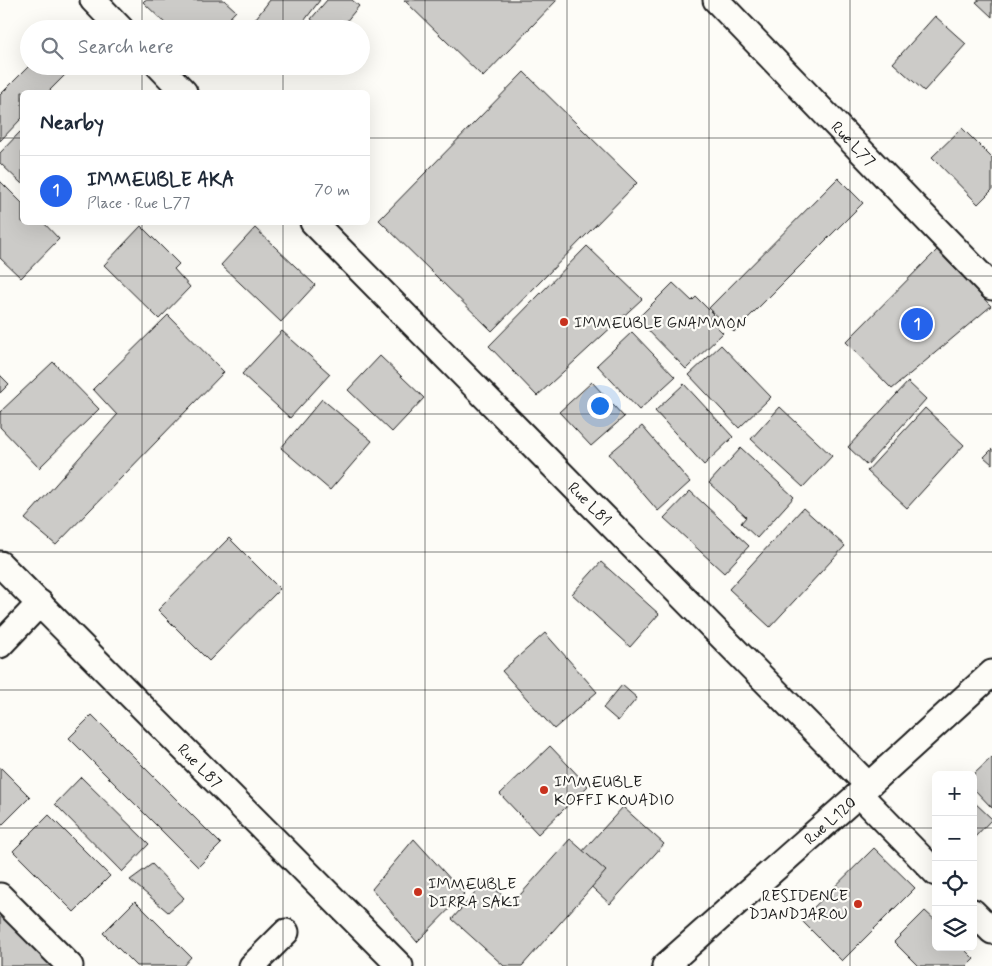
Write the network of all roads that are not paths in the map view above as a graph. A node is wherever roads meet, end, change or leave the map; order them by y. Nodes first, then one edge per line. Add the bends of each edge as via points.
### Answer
1 (93, 0) edge
2 (716, 0) edge
3 (113, 20) edge
4 (167, 75) edge
5 (182, 90) edge
6 (316, 225) edge
7 (992, 287) edge
8 (0, 564) edge
9 (40, 603) junction
10 (0, 645) edge
11 (992, 673) edge
12 (864, 789) junction
13 (932, 868) edge
14 (0, 896) edge
15 (977, 916) edge
16 (992, 931) edge
17 (286, 932) dead end
18 (70, 966) edge
19 (252, 966) edge
20 (400, 966) edge
21 (665, 966) edge

1 - 3 street
2 - 7 street, Rue L77
4 - 5 street
6 - 12 street, Rue L81
8 - 9 street, Rue L87
9 - 10 street
9 - 20 street, Rue L87
11 - 12 street, Rue L120
12 - 13 street, Rue L81
12 - 21 street, Rue L120
14 - 18 street
15 - 16 street
17 - 19 street

